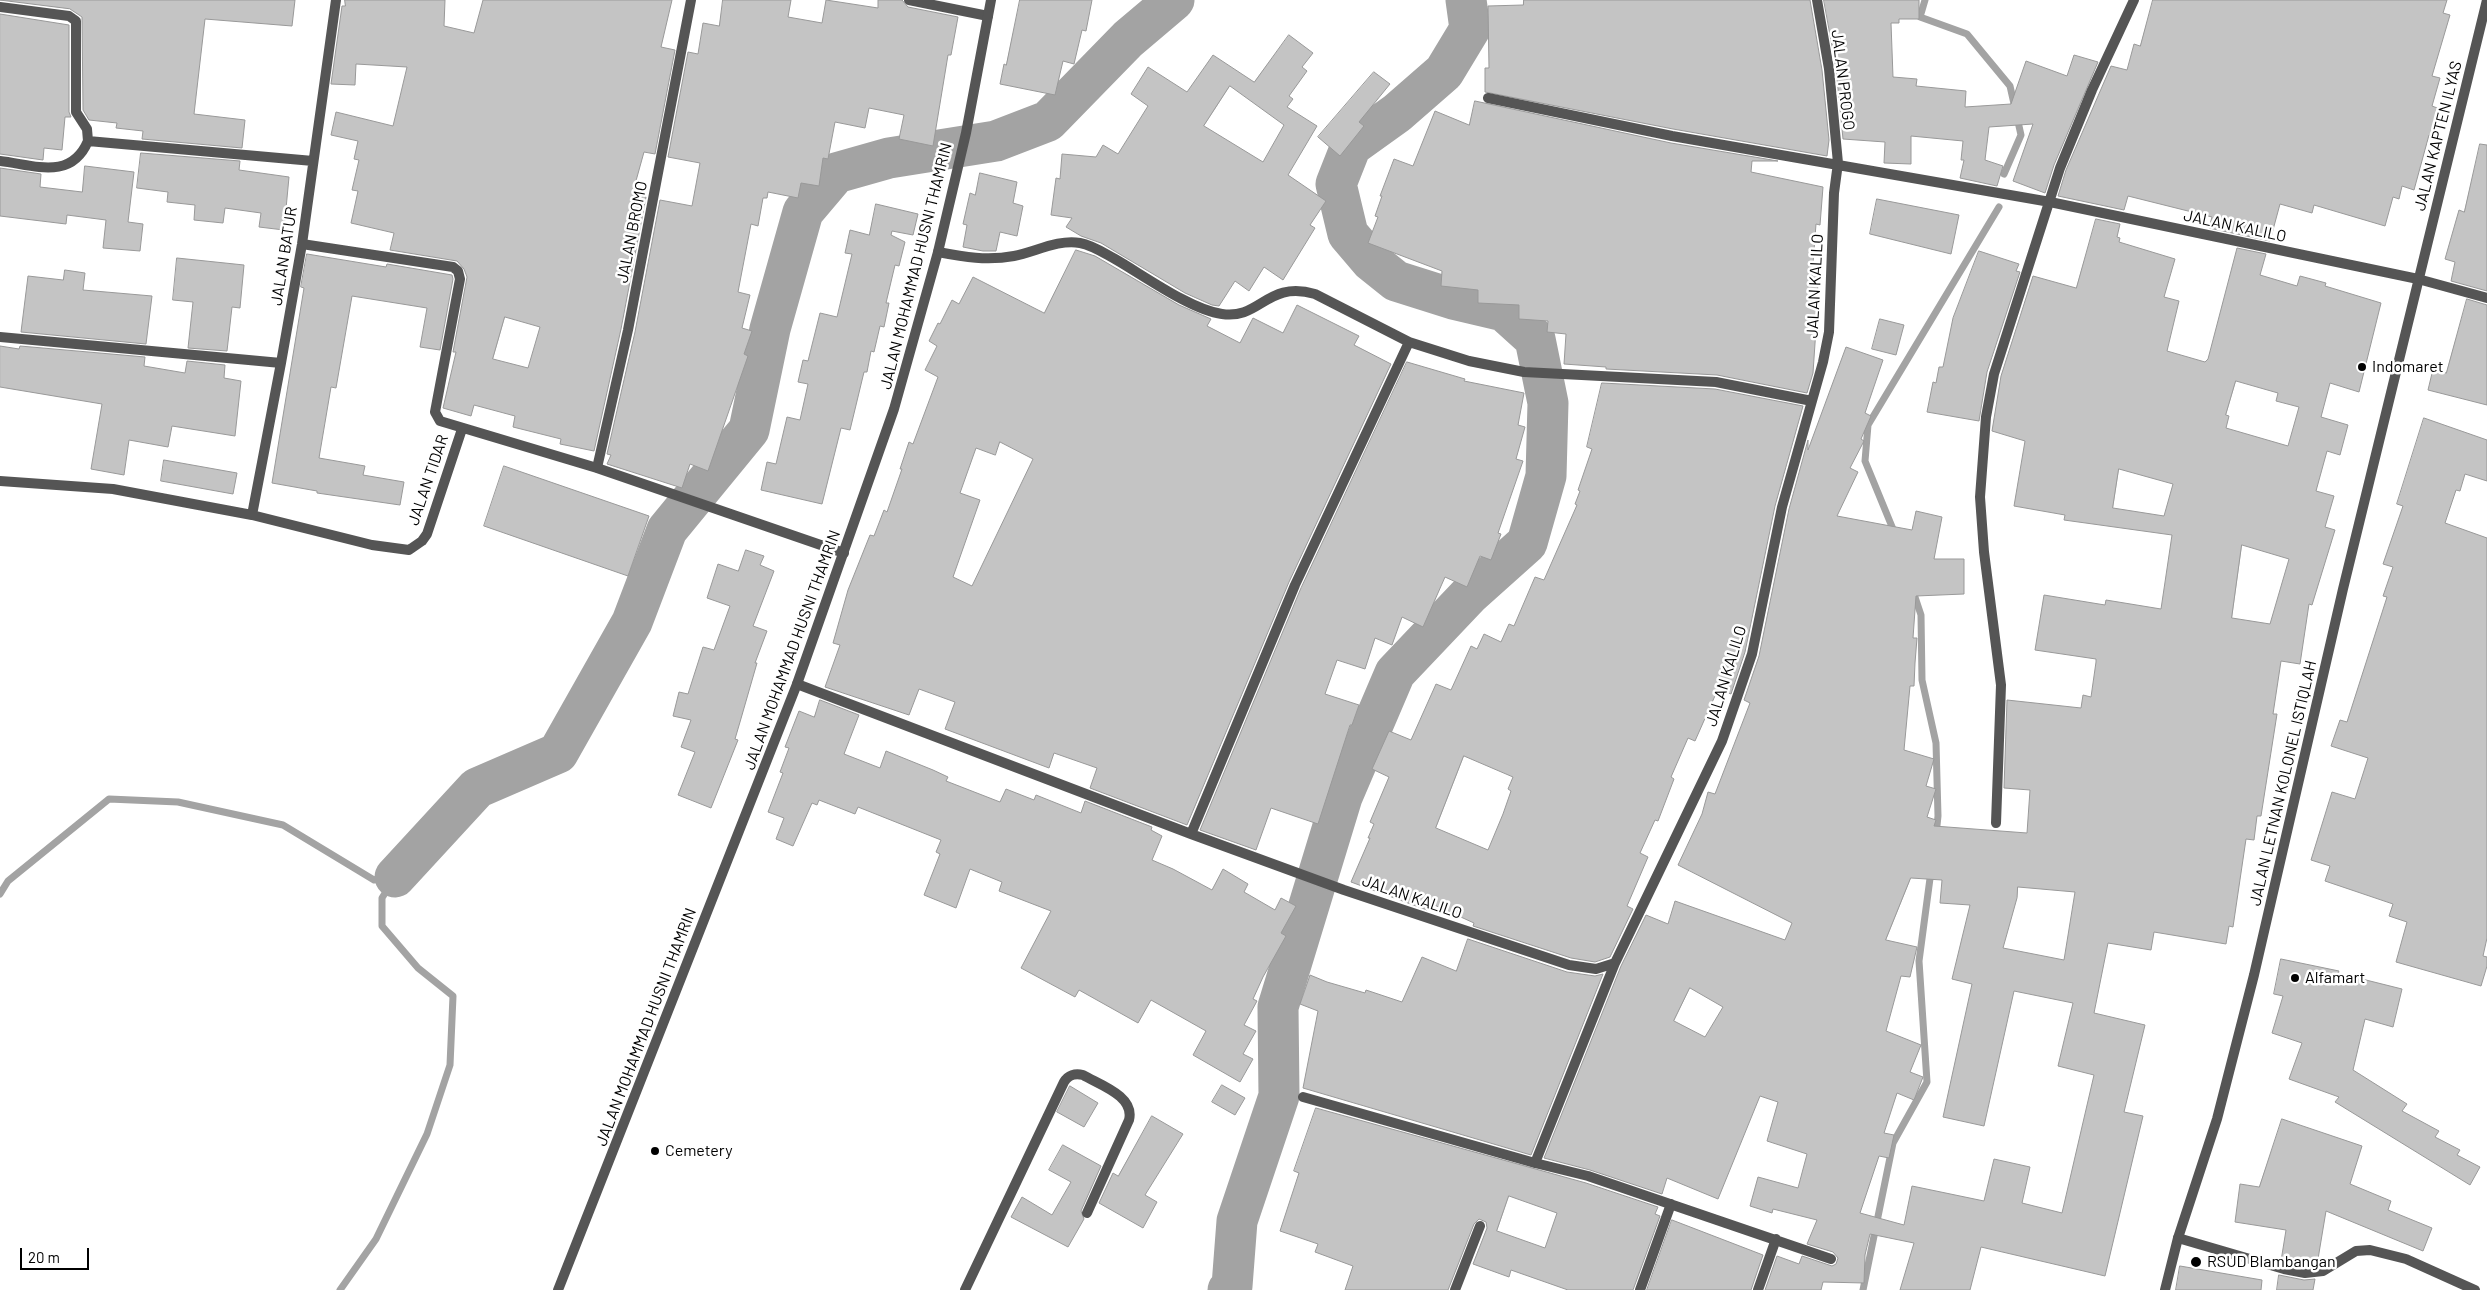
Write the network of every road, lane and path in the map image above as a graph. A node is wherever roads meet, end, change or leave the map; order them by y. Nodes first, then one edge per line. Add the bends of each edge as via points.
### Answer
1 (336, 0) edge
2 (691, 0) edge
3 (909, 0) edge
4 (991, 0) edge
5 (1817, 0) edge
6 (2134, 0) edge
7 (2487, 0) edge
8 (0, 7) edge
9 (988, 16) junction
10 (1488, 98) dead end
11 (88, 141) junction
12 (0, 160) edge
13 (313, 162) junction
14 (1838, 163) junction
15 (2050, 202) junction
16 (302, 244) junction
17 (938, 252) junction
18 (2418, 279) junction
19 (2487, 298) edge
20 (0, 337) edge
21 (1409, 342) junction
22 (281, 363) junction
23 (1812, 401) junction
24 (462, 428) junction
25 (597, 468) junction
26 (0, 481) edge
27 (252, 515) junction
28 (844, 553) junction
29 (797, 684) junction
30 (1996, 823) dead end
31 (1191, 834) junction
32 (1615, 964) junction
33 (1303, 1097) dead end
34 (1535, 1163) junction
35 (1671, 1204) junction
36 (1087, 1213) dead end
37 (1480, 1226) dead end
38 (2178, 1238) junction
39 (1776, 1239) junction
40 (1831, 1259) dead end
41 (558, 1290) edge
42 (965, 1290) edge
43 (1455, 1290) edge
44 (1640, 1290) edge
45 (1758, 1290) edge
46 (2165, 1290) edge
47 (2475, 1290) edge

1 - 13 street, JALAN BATUR
2 - 25 street, JALAN BROMO via 630,321
3 - 9 street
4 - 9 street, JALAN MOHAMMAD HUSNI THAMRIN
5 - 14 street, JALAN PROGO via 1829,69
6 - 15 street via 2092,90 2060,168
7 - 18 street, JALAN KAPTEN ILYAS
8 - 11 street via 69,16 76,21 76,112 87,129
9 - 17 street, JALAN MOHAMMAD HUSNI THAMRIN via 966,132
10 - 14 street via 1672,136
11 - 12 street via 77,159 65,167
11 - 13 street
13 - 16 street, JALAN BATUR
14 - 15 street, JALAN KALILO
14 - 23 street, JALAN KALILO via 1829,332
15 - 18 street, JALAN KALILO
15 - 30 street via 1994,374 1981,458 1984,552 2001,685
16 - 22 street, JALAN BATUR
16 - 24 street via 456,268 460,279 436,416 440,421
17 - 21 street via 986,259 1014,256 1058,244 1080,243 1209,311 1242,313 1282,291 1301,290
17 - 28 street, JALAN MOHAMMAD HUSNI THAMRIN via 894,409
18 - 19 street, JALAN KALILO
18 - 38 street, JALAN LETNAN KOLONEL ISTIQLAH via 2254,975 2217,1119
20 - 22 street
21 - 23 street via 1449,356 1524,372 1716,382
21 - 31 street via 1295,586
22 - 27 street, JALAN BATUR
23 - 32 street, JALAN KALILO via 1782,507 1752,654 1722,741
24 - 25 street, JALAN TIDAR
24 - 27 street, JALAN TIDAR via 427,534 409,550 372,545
25 - 28 street, JALAN TIDAR
26 - 27 street, JALAN TIDAR via 113,489
28 - 29 street, JALAN MOHAMMAD HUSNI THAMRIN
29 - 31 street, JALAN KALILO
29 - 41 street, JALAN MOHAMMAD HUSNI THAMRIN
31 - 32 street, JALAN KALILO via 1344,890 1569,965 1596,969
32 - 34 street, JALAN KALILO
33 - 34 street
34 - 35 street via 1588,1176
35 - 39 street
35 - 44 street
36 - 42 street via 1130,1120 1130,1110 1125,1100 1077,1074 1064,1082
37 - 43 street
38 - 46 street, JALAN LETNAN KOLONEL ISTIQLAH
38 - 47 street via 2305,1273 2323,1271 2356,1251 2370,1250 2406,1260
39 - 40 street
39 - 45 street

